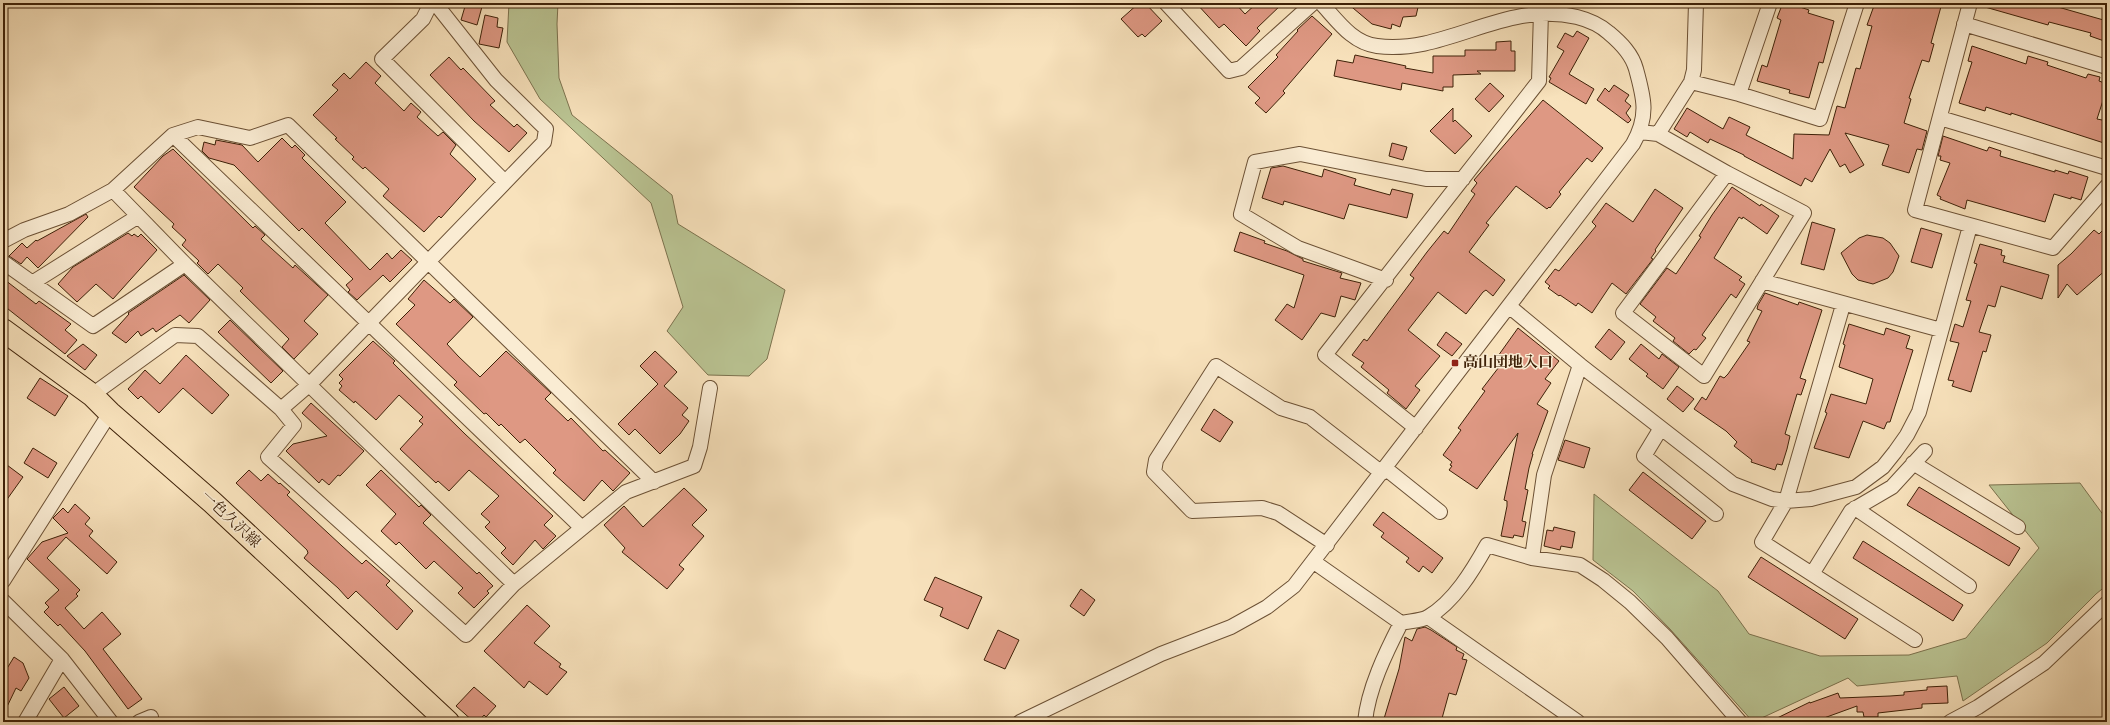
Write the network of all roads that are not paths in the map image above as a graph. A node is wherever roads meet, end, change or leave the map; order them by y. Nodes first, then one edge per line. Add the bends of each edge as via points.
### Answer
1 (431, 3) edge
2 (435, 3) edge
3 (1166, 3) edge
4 (1313, 3) edge
5 (1321, 3) edge
6 (1696, 3) edge
7 (1770, 3) edge
8 (1857, 3) edge
9 (1970, 3) edge
10 (1540, 12) junction
11 (1964, 24) junction
12 (2107, 67) edge
13 (1691, 82) junction
14 (1739, 94) junction
15 (1940, 118) junction
16 (1640, 132) junction
17 (1658, 134) junction
18 (173, 135) junction
19 (2107, 168) edge
20 (1727, 173) junction
21 (1463, 179) junction
22 (506, 182) junction
23 (2107, 186) edge
24 (113, 190) junction
25 (137, 217) junction
26 (1970, 226) junction
27 (3, 241) edge
28 (3, 262) edge
29 (428, 262) junction
30 (185, 264) junction
31 (1386, 280) junction
32 (1762, 281) junction
33 (32, 283) junction
34 (1843, 304) junction
35 (1510, 307) junction
36 (370, 323) junction
37 (3, 330) edge
38 (1941, 330) junction
39 (1580, 365) junction
40 (310, 384) junction
41 (710, 388) dead end
42 (92, 395) junction
43 (281, 409) junction
44 (110, 413) junction
45 (1416, 428) junction
46 (1661, 428) junction
47 (1925, 451) dead end
48 (1914, 463) junction
49 (1384, 471) junction
50 (654, 482) junction
51 (1786, 501) junction
52 (1855, 508) junction
53 (1440, 512) dead end
54 (1716, 514) dead end
55 (2018, 527) dead end
56 (582, 528) junction
57 (1327, 546) junction
58 (1532, 558) junction
59 (1314, 562) junction
60 (1812, 574) junction
61 (3, 581) edge
62 (514, 584) junction
63 (1969, 586) dead end
64 (3, 601) edge
65 (2107, 603) edge
66 (1428, 617) junction
67 (1401, 623) junction
68 (1915, 640) dead end
69 (62, 660) junction
70 (25, 722) edge
71 (111, 722) edge
72 (448, 722) edge
73 (1020, 722) edge
74 (1365, 722) edge
75 (1578, 722) edge
76 (1740, 722) edge
77 (1950, 722) edge

1 - 22 street via 423,19 382,59
2 - 22 street via 496,80 546,129 544,142
3 - 4 street via 1230,71 1241,68
5 - 10 street via 1345,30 1360,42 1388,47 1426,43 1493,20
6 - 13 street via 1694,70
7 - 14 street
8 - 14 street via 1820,119
9 - 11 street
10 - 16 street via 1563,13 1599,25 1629,54 1633,59 1644,98 1645,111
10 - 21 street via 1539,81
11 - 12 street
11 - 15 street
13 - 14 street
13 - 17 street
15 - 19 street
15 - 26 street via 1915,210
16 - 17 street
16 - 35 street
17 - 20 street
18 - 24 street
18 - 29 street via 198,127 250,138 288,125
18 - 36 street
20 - 32 street via 1804,213
20 - 32 street via 1623,313 1704,376
21 - 31 street
21 - 31 street via 1426,179 1300,154 1255,162 1241,214 1298,248
22 - 29 street
23 - 26 street via 2053,248
24 - 25 street
24 - 27 street via 69,214 24,230
25 - 30 street
25 - 33 street
26 - 38 street
28 - 33 street
29 - 36 street
29 - 50 street
30 - 33 street via 93,326
30 - 40 street
31 - 45 street via 1325,355
32 - 34 street
34 - 38 street
34 - 51 street
35 - 39 street
35 - 45 street
36 - 40 street
36 - 56 street
37 - 42 main road, 一色久沢線
38 - 51 street via 1919,412 1907,435 1882,468 1856,487 1811,499
39 - 46 street
39 - 58 street via 1544,475
40 - 43 street
40 - 62 street
41 - 50 street via 700,447 694,466
42 - 43 street via 175,335 198,336
42 - 44 main road, 一色久沢線
43 - 62 street via 294,425 268,457 466,636
44 - 61 street
44 - 72 main road, 一色久沢線 via 212,502
45 - 49 street
46 - 51 street via 1733,484 1772,499
46 - 54 street via 1644,456
47 - 48 street
48 - 52 street via 1892,487
48 - 55 street
49 - 53 street
49 - 57 street
49 - 57 street via 1310,417 1281,408 1216,366 1156,460 1154,472 1192,511 1262,508 1278,512
50 - 56 street via 626,492
51 - 60 street via 1762,542
52 - 60 street
52 - 63 street
56 - 62 street
57 - 59 street
58 - 66 street via 1487,545 1464,584
58 - 76 street via 1580,565 1603,580 1667,638
59 - 67 street
59 - 73 street via 1289,590 1267,607 1231,627 1161,654
60 - 68 street
64 - 69 street
65 - 77 street via 2044,663 1978,707
66 - 67 street
66 - 75 street
67 - 74 street via 1386,651 1366,711
69 - 70 street
69 - 71 street

